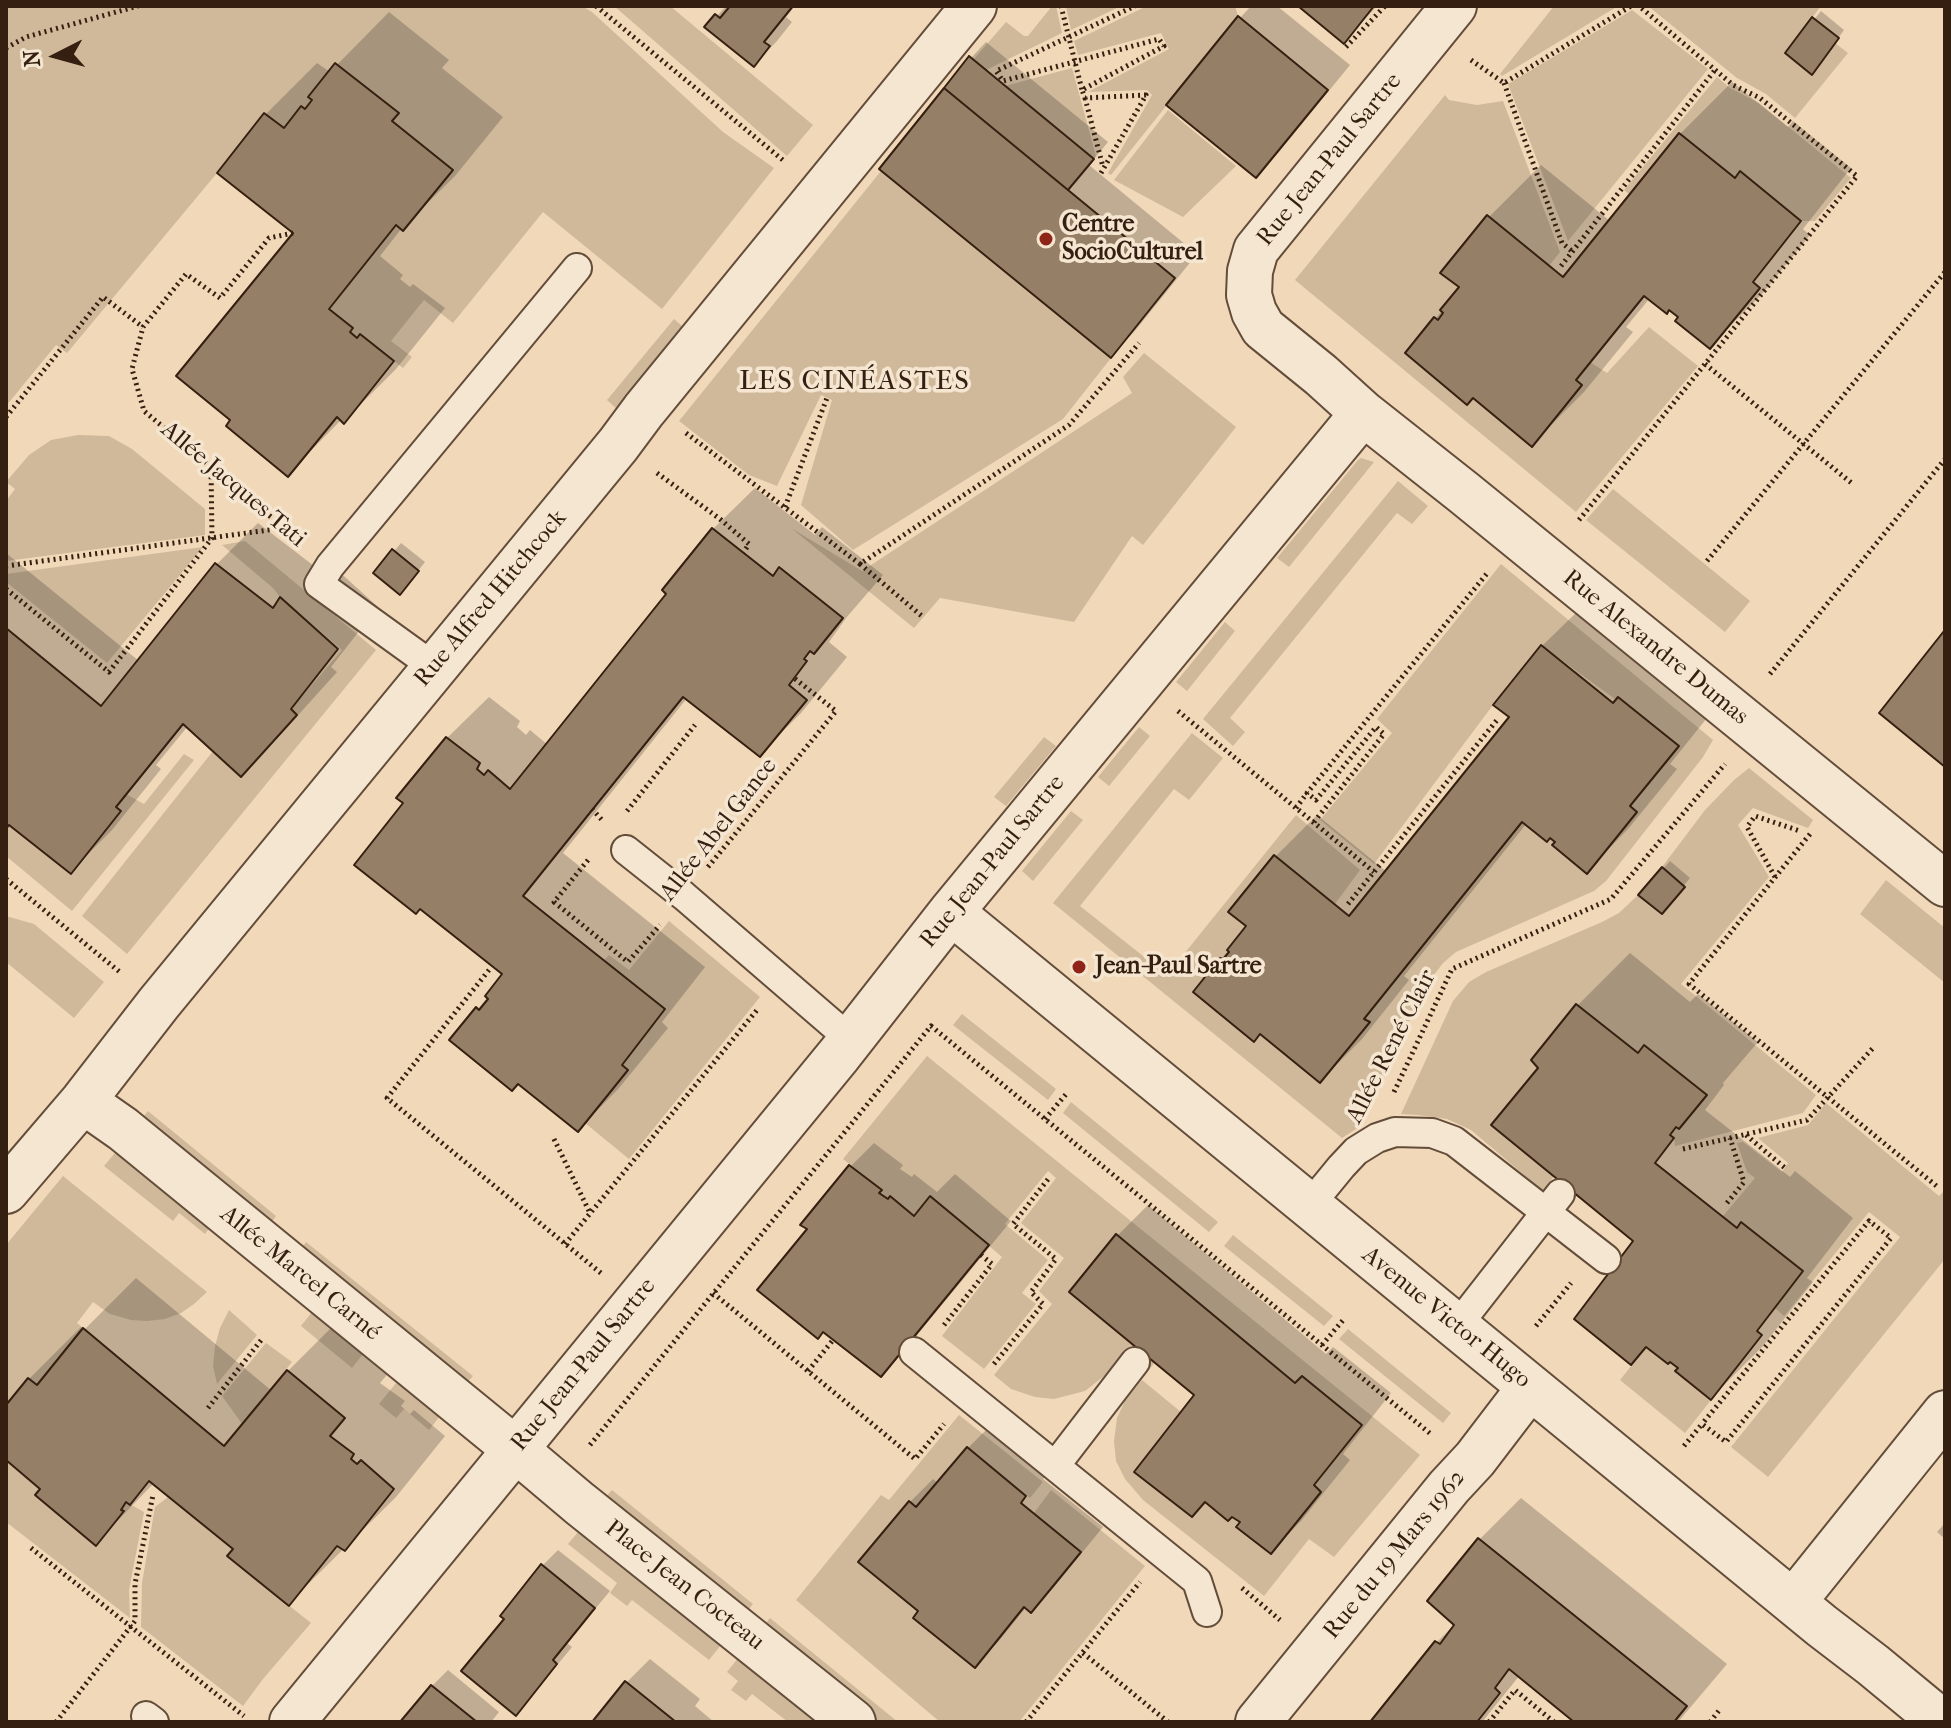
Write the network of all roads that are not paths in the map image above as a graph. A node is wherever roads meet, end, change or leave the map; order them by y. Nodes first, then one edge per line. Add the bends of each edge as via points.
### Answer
1 (974, 6) edge
2 (1454, 6) edge
3 (577, 268) dead end
4 (1363, 413) junction
5 (434, 667) junction
6 (626, 850) dead end
7 (1945, 884) edge
8 (951, 912) junction
9 (851, 1040) junction
10 (83, 1101) junction
11 (6, 1191) edge
12 (1554, 1203) junction
13 (1309, 1206) junction
14 (1606, 1259) dead end
15 (1457, 1326) junction
16 (914, 1352) dead end
17 (1135, 1362) dead end
18 (1530, 1387) junction
19 (1945, 1413) edge
20 (515, 1449) junction
21 (1055, 1466) junction
22 (1794, 1601) junction
23 (1207, 1612) dead end
24 (292, 1722) edge
25 (853, 1722) edge
26 (1258, 1722) edge
27 (1942, 1722) edge

1 - 5 street, Rue Alfred Hitchcock
2 - 4 street, Rue Jean-Paul Sartre via 1256,250 1250,271 1249,295 1263,328
3 - 5 lane via 319,584
4 - 7 street, Rue Alexandre Dumas
4 - 8 street, Rue Jean-Paul Sartre
5 - 10 street, Rue Alfred Hitchcock
6 - 9 lane
8 - 9 street, Rue Jean-Paul Sartre
8 - 13 street, Avenue Victor Hugo
9 - 20 street, Rue Jean-Paul Sartre
10 - 11 street, Rue Alfred Hitchcock
10 - 20 street, Allée Marcel Carné
12 - 13 lane via 1454,1141 1432,1133 1395,1132 1356,1151
12 - 14 lane
12 - 15 lane
13 - 15 street, Avenue Victor Hugo
15 - 18 street, Avenue Victor Hugo
16 - 21 lane
17 - 21 lane
18 - 22 street, Avenue Victor Hugo
18 - 26 street, Rue du 19 Mars 1962
19 - 22 street
20 - 24 street, Rue Jean-Paul Sartre
20 - 25 street, Place Jean Cocteau
21 - 23 lane via 1197,1581
22 - 27 street, Avenue Victor Hugo

